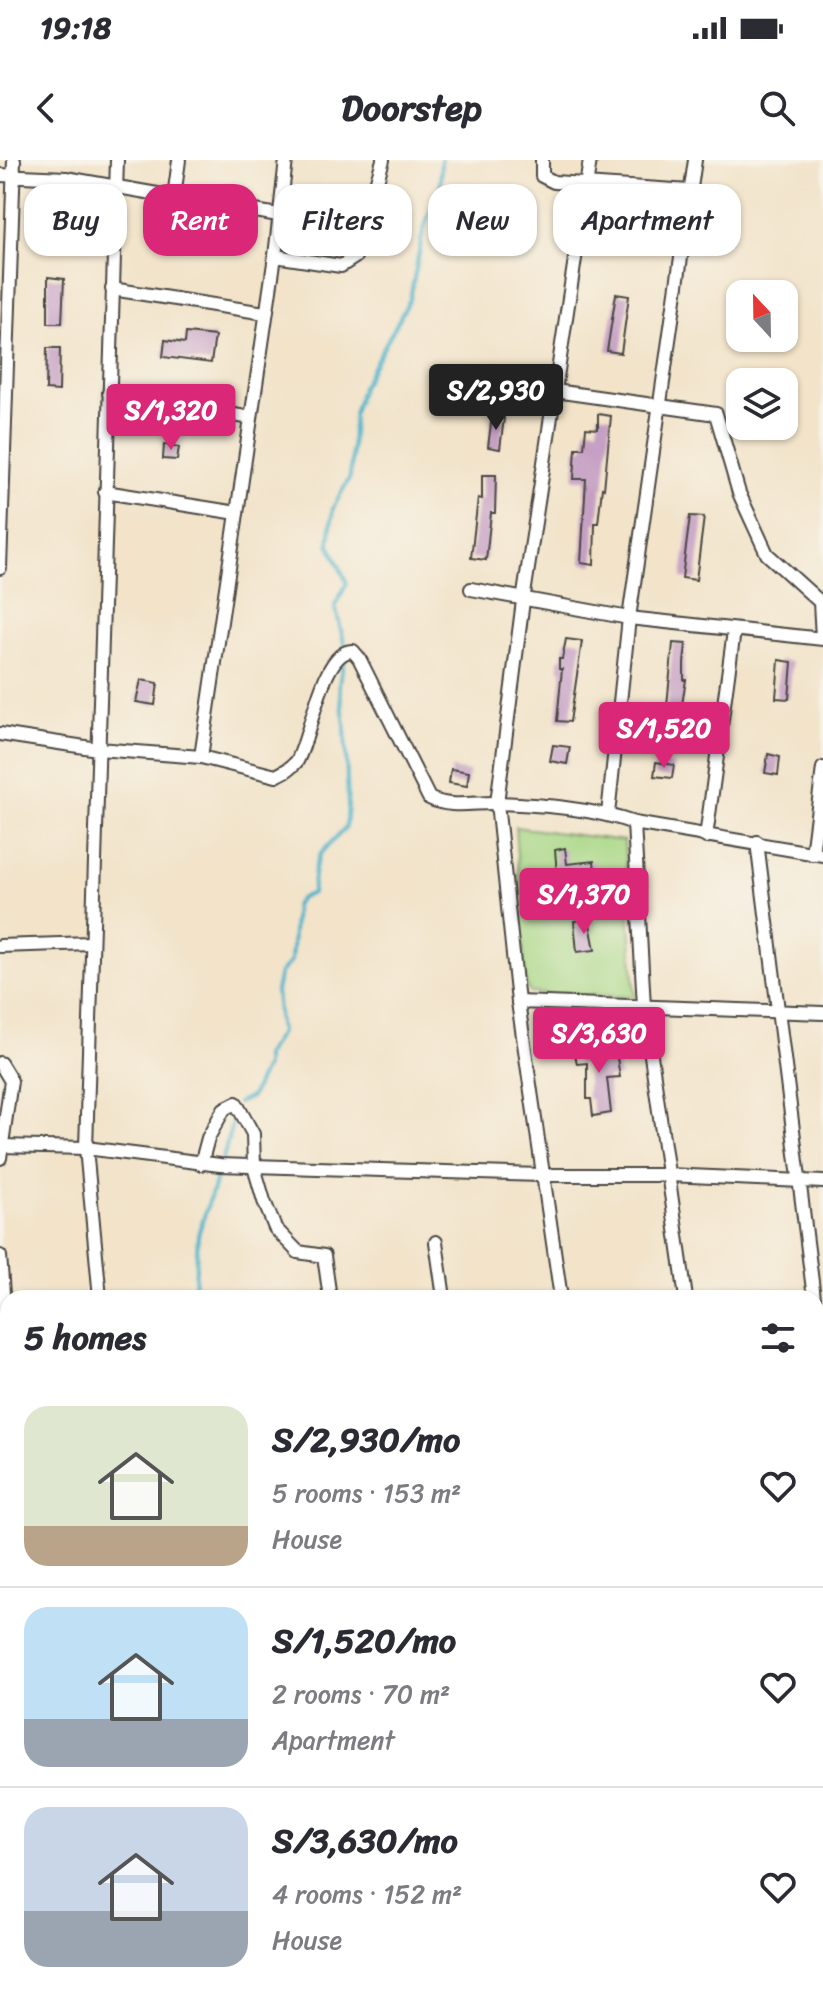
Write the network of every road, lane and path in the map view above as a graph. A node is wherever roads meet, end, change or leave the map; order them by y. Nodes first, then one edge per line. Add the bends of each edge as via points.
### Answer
1 (14, 160) edge
2 (117, 160) edge
3 (179, 160) edge
4 (286, 160) edge
5 (383, 160) edge
6 (542, 160) edge
7 (590, 160) edge
8 (695, 160) edge
9 (7, 175) edge
10 (99, 184) edge
11 (116, 184) edge
12 (176, 184) edge
13 (283, 184) edge
14 (376, 184) edge
15 (587, 184) joint
16 (691, 184) edge
17 (113, 256) edge
18 (275, 256) joint
19 (355, 256) edge
20 (576, 256) edge
21 (681, 256) edge
22 (112, 289) junction
23 (265, 313) junction
24 (491, 387) dead end
25 (555, 391) junction
26 (109, 393) junction
27 (660, 405) junction
28 (251, 418) junction
29 (105, 492) junction
30 (237, 513) junction
31 (0, 568) edge
32 (471, 589) dead end
33 (523, 601) junction
34 (629, 618) junction
35 (734, 631) junction
36 (822, 638) edge
37 (0, 734) edge
38 (98, 749) junction
39 (201, 757) junction
40 (823, 768) edge
41 (497, 803) junction
42 (608, 814) junction
43 (634, 823) junction
44 (706, 837) junction
45 (757, 842) junction
46 (818, 854) edge
47 (91, 943) junction
48 (0, 946) edge
49 (518, 1002) junction
50 (644, 1007) junction
51 (778, 1011) junction
52 (823, 1013) edge
53 (0, 1063) edge
54 (1, 1146) edge
55 (86, 1148) junction
56 (0, 1158) edge
57 (201, 1164) junction
58 (254, 1167) junction
59 (541, 1175) junction
60 (668, 1175) junction
61 (799, 1181) junction
62 (823, 1182) edge
63 (436, 1242) dead end
64 (0, 1256) edge
65 (3, 1290) edge
66 (99, 1290) edge
67 (329, 1290) edge
68 (443, 1290) edge
69 (560, 1290) edge
70 (685, 1290) edge
71 (816, 1290) edge

1 - 9 street
2 - 11 street
3 - 12 street
4 - 13 street
5 - 14 street
6 - 15 street via 542,176
7 - 15 street
8 - 16 street
9 - 10 street
9 - 31 street
17 - 22 street
18 - 19 street via 341,266
18 - 23 street
20 - 25 street
21 - 27 street
22 - 23 street
22 - 26 street
23 - 28 street
24 - 25 street
25 - 27 street
25 - 33 street
26 - 28 street
26 - 29 street
27 - 34 street
27 - 36 street via 716,414 739,493 767,554 820,602
28 - 30 street
29 - 30 street
29 - 38 street
30 - 39 street
32 - 33 street
33 - 34 street
33 - 41 street
34 - 35 street
34 - 42 street
35 - 36 street
35 - 44 street
37 - 38 street
38 - 39 street
38 - 47 street
39 - 41 street via 276,776 286,771 296,763 326,674 335,658 353,651 429,798 441,804
40 - 46 street
41 - 42 street
41 - 49 street
42 - 43 street
43 - 44 street
43 - 50 street
44 - 45 street
45 - 46 street
45 - 51 street
47 - 48 street
47 - 55 street
49 - 50 street
49 - 59 street
50 - 51 street
50 - 60 street
51 - 52 street
51 - 61 street
53 - 54 street via 11,1081
54 - 55 street
54 - 56 street
55 - 57 street
55 - 66 street
57 - 58 street
57 - 58 street via 224,1109 236,1103 253,1134
58 - 59 street
58 - 67 street via 275,1228 298,1252 324,1256
59 - 60 street
59 - 69 street
60 - 61 street
60 - 70 street
61 - 62 street
61 - 71 street
63 - 68 street
64 - 65 street

